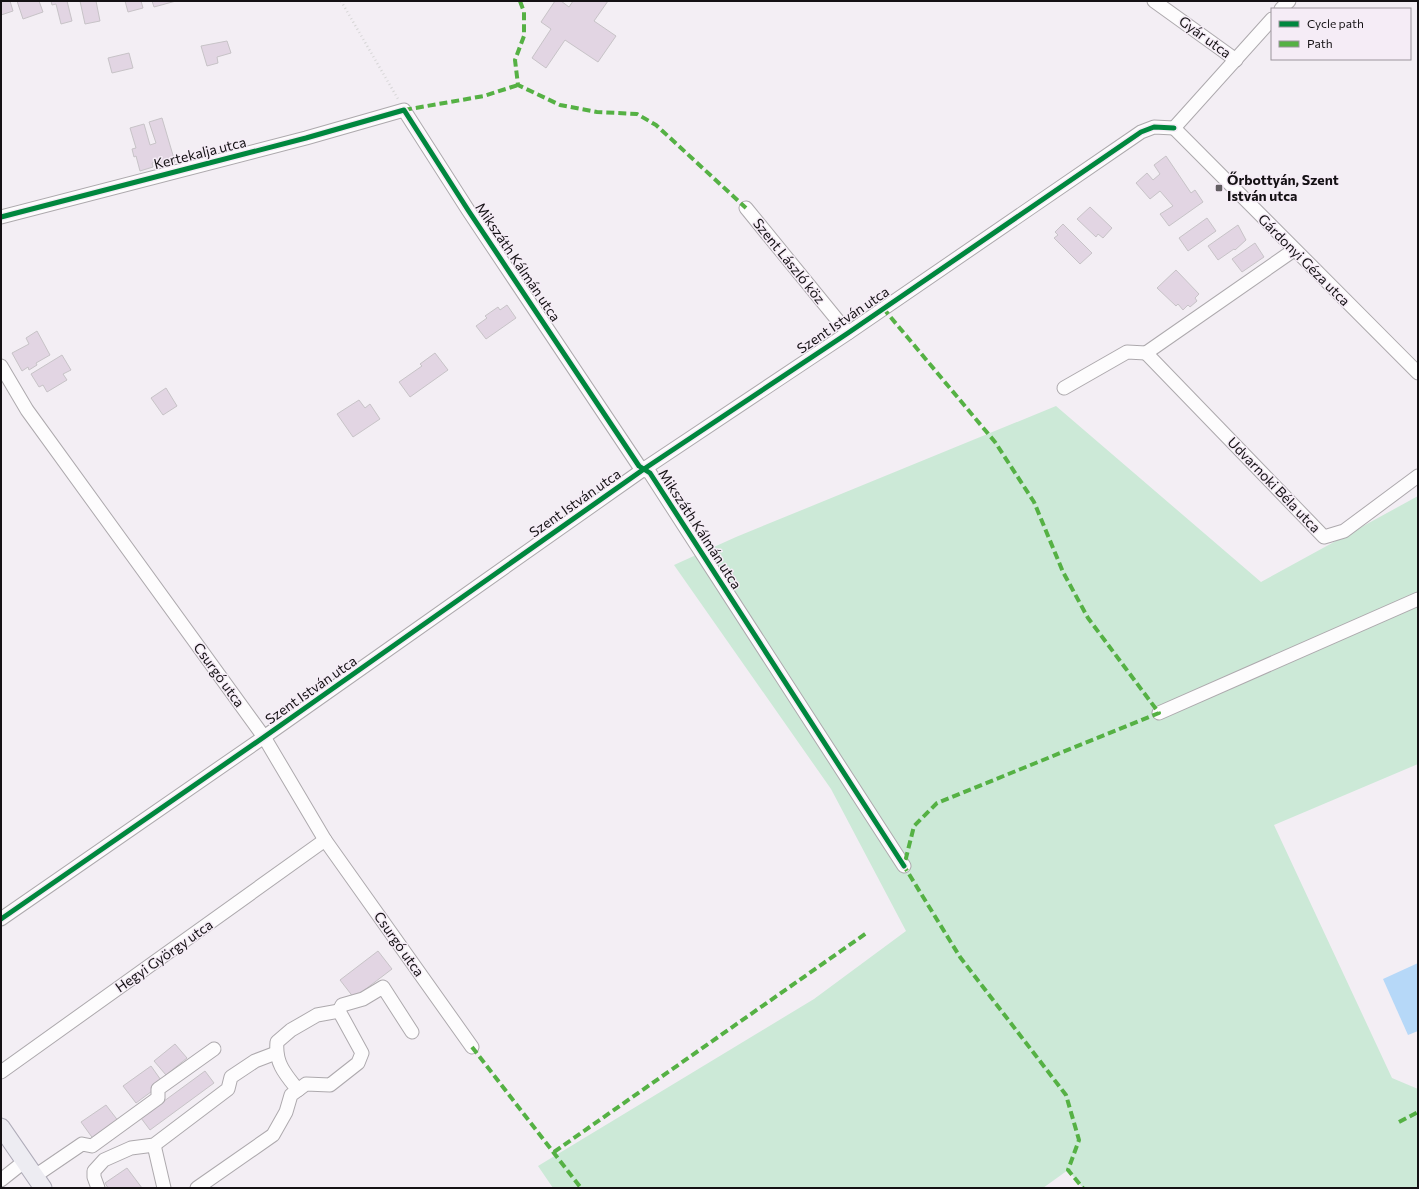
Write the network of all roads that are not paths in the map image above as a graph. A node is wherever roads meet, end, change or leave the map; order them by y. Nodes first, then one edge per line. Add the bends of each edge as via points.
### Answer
1 (1154, 1) edge
2 (1271, 20) edge
3 (1236, 60) junction
4 (404, 110) joint
5 (1174, 128) junction
6 (746, 208) dead end
7 (1, 217) edge
8 (1294, 250) junction
9 (848, 332) junction
10 (1146, 353) junction
11 (1, 366) edge
12 (1418, 373) edge
13 (1064, 388) dead end
14 (644, 469) junction
15 (1418, 476) edge
16 (1418, 599) edge
17 (1159, 713) dead end
18 (264, 738) junction
19 (326, 840) junction
20 (904, 866) dead end
21 (1, 919) edge
22 (339, 1011) junction
23 (412, 1032) dead end
24 (472, 1047) dead end
25 (214, 1049) dead end
26 (276, 1053) junction
27 (1, 1072) edge
28 (298, 1090) junction
29 (1, 1127) edge
30 (154, 1145) junction
31 (25, 1161) junction
32 (1, 1180) edge
33 (40, 1182) edge
34 (98, 1188) edge
35 (164, 1188) edge
36 (197, 1188) edge

1 - 3 street, Gyár utca
2 - 3 street
3 - 5 street
4 - 7 street, Kertekalja utca
4 - 14 street, Mikszáth Kálmán utca via 639,466
5 - 8 street, Gárdonyi Géza utca
5 - 9 street, Szent István utca via 1154,127 1141,132
6 - 9 street, Szent László köz
8 - 10 street
8 - 12 street, Gárdonyi Géza utca
9 - 14 street, Szent István utca
10 - 13 street via 1127,352
10 - 15 street, Udvarnoki Béla utca via 1324,537 1344,530
11 - 18 street, Csurgó utca via 27,410
14 - 18 street, Szent István utca
14 - 20 street, Mikszáth Kálmán utca via 654,480
16 - 17 street
18 - 19 street, Csurgó utca
18 - 21 street, Szent István utca
19 - 24 street, Csurgó utca
19 - 27 street, Hegyi György utca
22 - 23 street via 342,1005 362,1000 384,987
22 - 26 street via 317,1015 291,1030 277,1042
22 - 28 street via 362,1053 358,1063 330,1085 306,1084
25 - 33 street via 158,1090 158,1098 92,1146 82,1144
26 - 28 street via 280,1068
26 - 30 street via 256,1061 231,1077 228,1089
28 - 36 street via 291,1095 286,1112 273,1135
29 - 31 main road
30 - 34 street via 131,1148 104,1160 94,1171
30 - 35 street
31 - 32 street
31 - 33 main road

